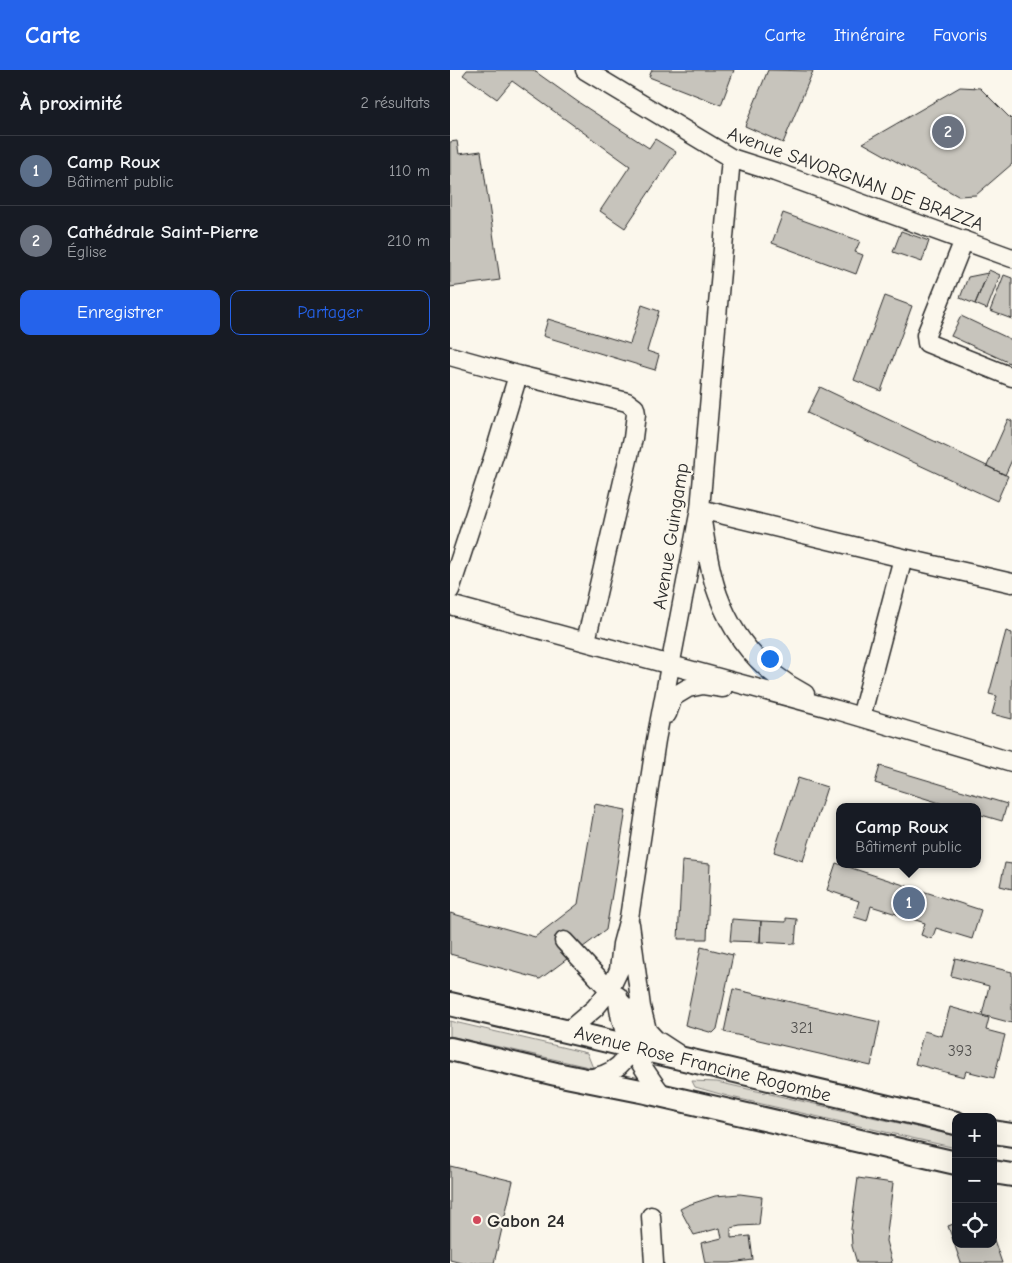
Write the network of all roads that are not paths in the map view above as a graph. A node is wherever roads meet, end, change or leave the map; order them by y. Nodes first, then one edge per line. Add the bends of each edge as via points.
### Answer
1 (585, 70) edge
2 (731, 158) junction
3 (964, 240) junction
4 (1012, 258) edge
5 (450, 356) edge
6 (518, 375) junction
7 (1012, 377) edge
8 (700, 509) junction
9 (903, 558) junction
10 (1012, 583) edge
11 (450, 590) edge
12 (450, 606) edge
13 (586, 642) junction
14 (670, 664) junction
15 (837, 710) junction
16 (862, 717) junction
17 (656, 740) junction
18 (1012, 762) edge
19 (629, 918) junction
20 (564, 940) dead end
21 (614, 995) junction
22 (450, 1004) edge
23 (450, 1011) edge
24 (527, 1022) junction
25 (646, 1026) junction
26 (568, 1031) junction
27 (633, 1047) junction
28 (450, 1050) edge
29 (689, 1061) junction
30 (579, 1079) junction
31 (663, 1096) junction
32 (952, 1122) edge
33 (997, 1133) edge
34 (1012, 1136) edge
35 (952, 1162) edge
36 (997, 1173) edge
37 (1012, 1175) edge
38 (651, 1216) dead end
39 (654, 1263) edge

1 - 2 street, Avenue SAVORGNAN DE BRAZZA
2 - 3 street, Avenue SAVORGNAN DE BRAZZA
2 - 8 street, Avenue Guingamp
3 - 4 street, Avenue SAVORGNAN DE BRAZZA
3 - 7 street via 926,335 927,343
5 - 6 street
6 - 11 street
6 - 13 street via 627,402 636,414
8 - 9 street
8 - 14 street, Avenue Guingamp
8 - 15 street via 717,594 742,643 786,684
9 - 10 street
9 - 16 street
12 - 13 street
13 - 14 street
14 - 15 street
14 - 17 street, Avenue Guingamp
15 - 16 street
15 - 17 street via 804,708 703,685 688,688 673,697
16 - 18 street
17 - 19 street, Avenue Guingamp
19 - 21 street
19 - 25 street
20 - 21 street
21 - 25 street
21 - 26 street
21 - 27 street via 622,1026
22 - 24 main road, Avenue Rose Francine Rogombe
23 - 24 main road via 517,1025
24 - 26 main road, Avenue Rose Francine Rogombe
25 - 27 street
25 - 29 street via 655,1038
26 - 27 main road, Avenue Rose Francine Rogombe
27 - 29 main road, Avenue Rose Francine Rogombe
27 - 30 street via 624,1062 613,1070 600,1077
27 - 31 street via 646,1074
28 - 30 main road, Avenue Rose Francine Rogombe
29 - 32 main road, Avenue Rose Francine Rogombe
30 - 31 main road, Avenue Rose Francine Rogombe
31 - 35 main road, Avenue Rose Francine Rogombe
33 - 34 main road
36 - 37 main road
38 - 39 street

